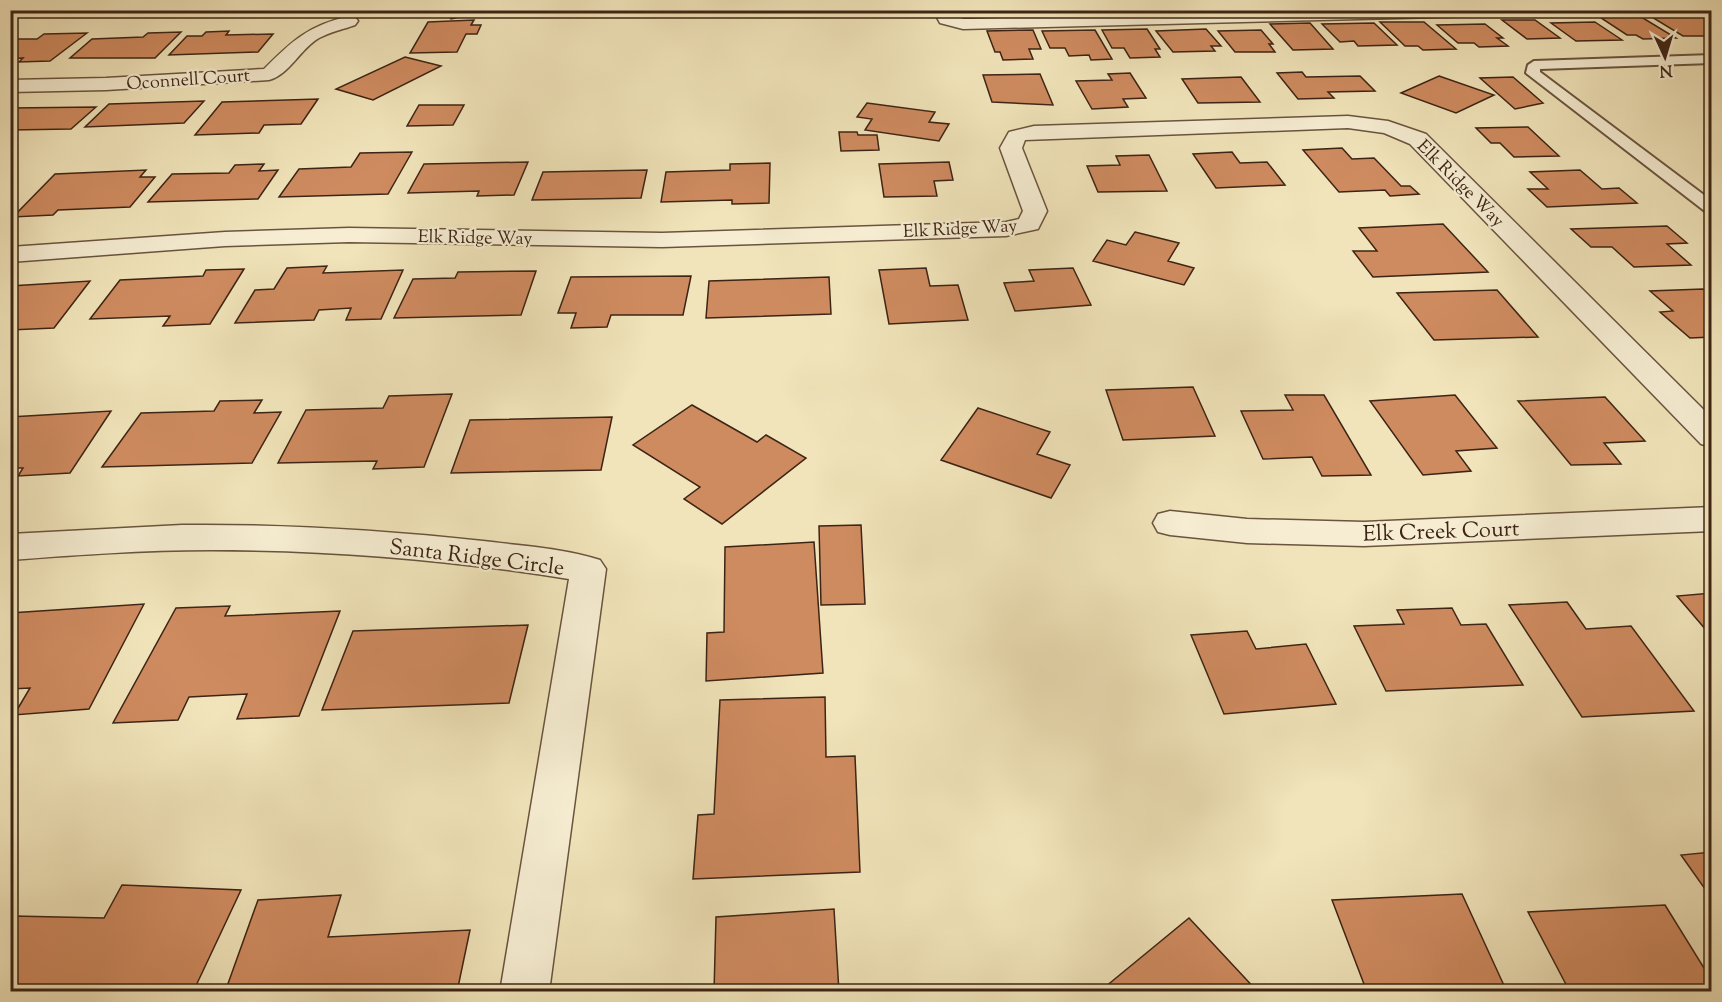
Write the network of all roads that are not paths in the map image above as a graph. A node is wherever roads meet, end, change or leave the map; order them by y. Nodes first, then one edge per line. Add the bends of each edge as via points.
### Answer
1 (1519, 10) edge
2 (1325, 13) edge
3 (947, 16) edge
4 (349, 21) dead end
5 (1712, 59) edge
6 (10, 86) edge
7 (1712, 186) edge
8 (1683, 187) junction
9 (1712, 209) edge
10 (10, 255) edge
11 (1712, 437) edge
12 (1712, 519) edge
13 (1170, 523) dead end
14 (10, 547) edge
15 (524, 992) edge

1 - 2 street
2 - 3 street
4 - 6 street, Oconnell Court via 313,34 269,74
5 - 8 lane via 1534,65 1533,73
7 - 8 lane
8 - 9 lane
10 - 11 street, Elk Ridge Way via 225,239 349,236 662,240 1006,229 1029,224 1035,211 1011,148 1016,136 1035,132 1348,122 1388,127 1418,139
12 - 13 street, Elk Creek Court via 1364,534 1247,531
14 - 15 street, Santa Ridge Circle via 238,538 415,546 588,569

